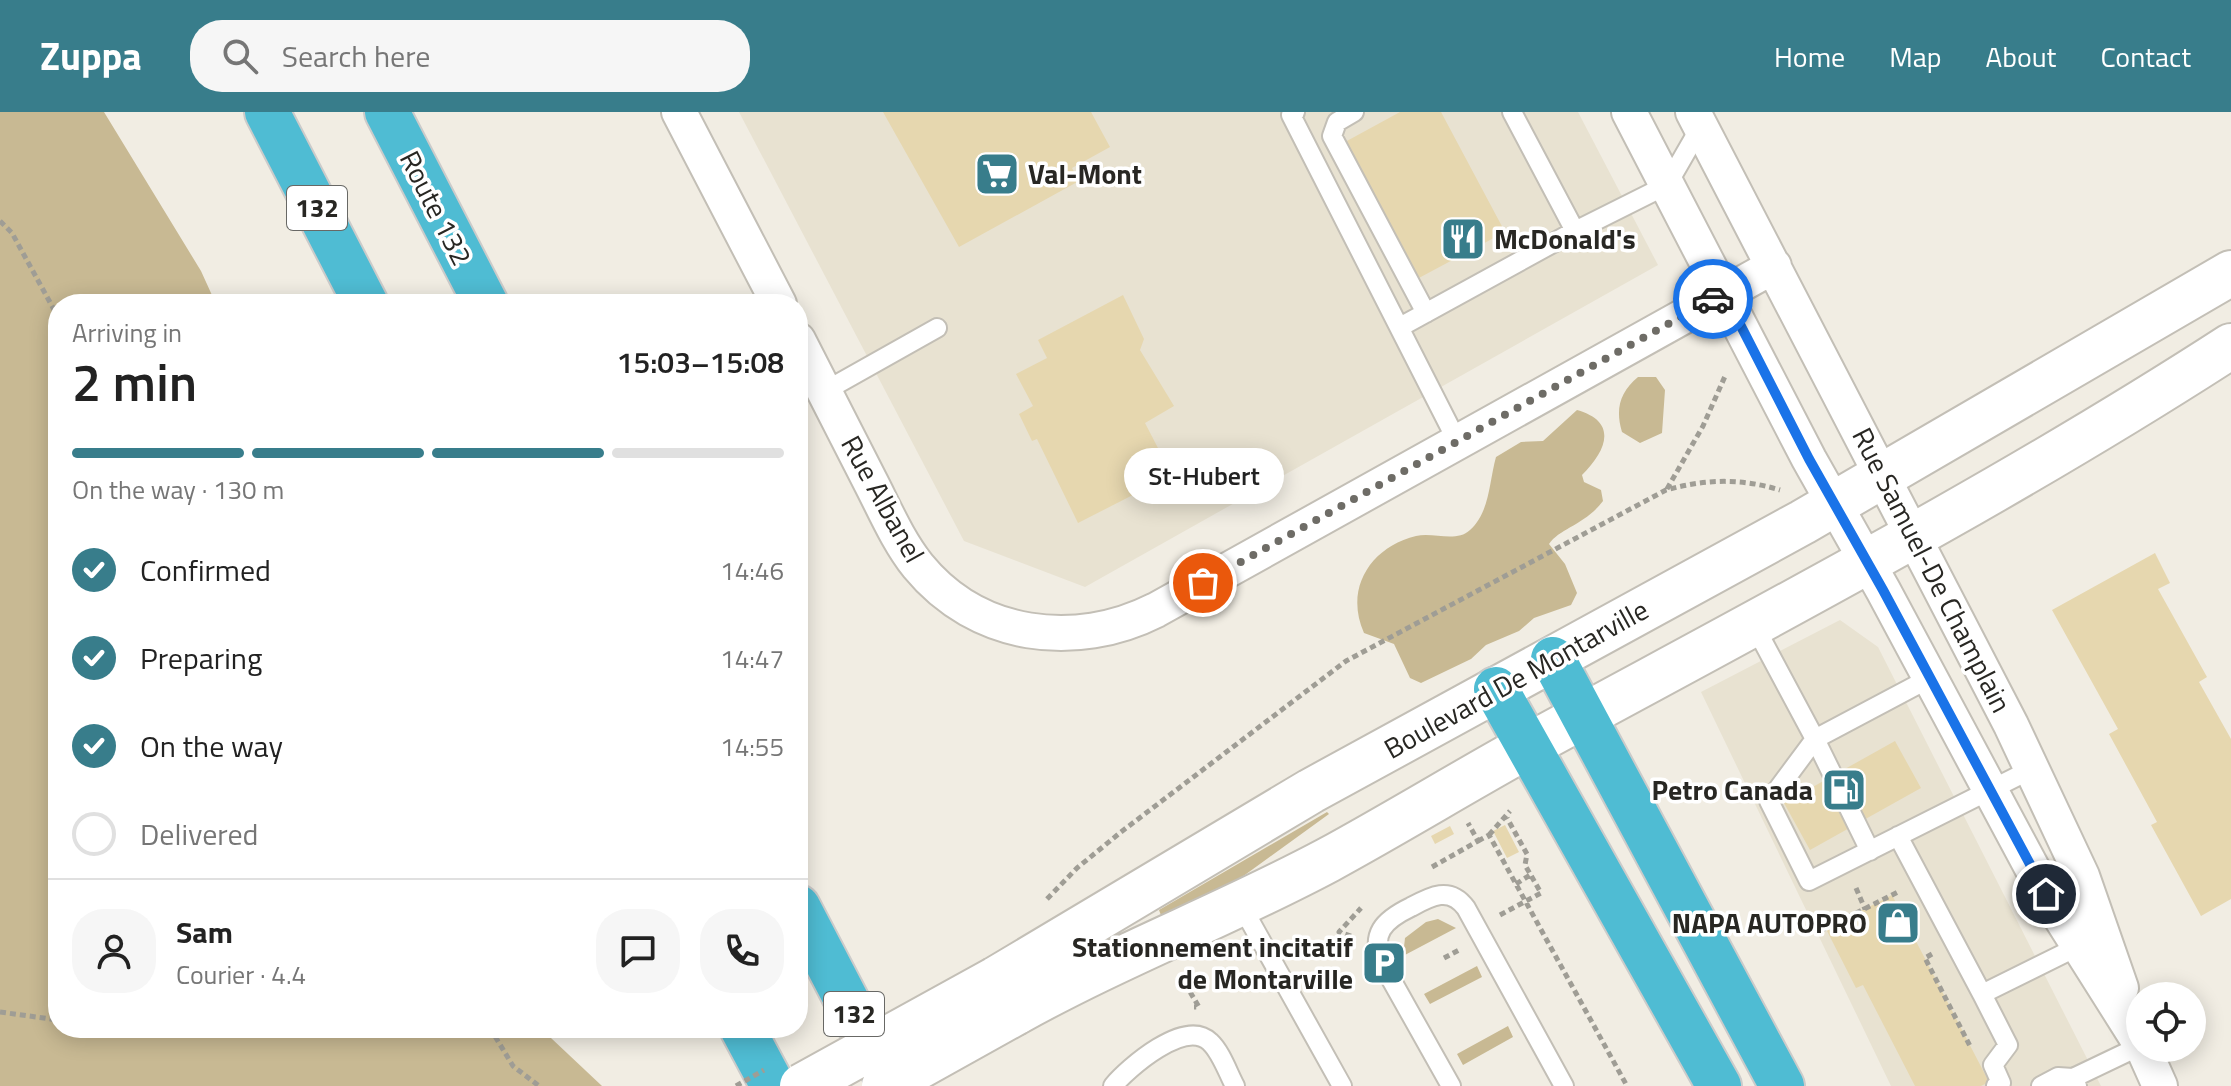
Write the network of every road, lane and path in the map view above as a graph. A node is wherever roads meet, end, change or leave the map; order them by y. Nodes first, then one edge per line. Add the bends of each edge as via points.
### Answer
1 (267, 112) edge
2 (387, 112) edge
3 (679, 112) edge
4 (1295, 112) edge
5 (1354, 112) edge
6 (1512, 112) edge
7 (1629, 112) edge
8 (1697, 119) edge
9 (1667, 185) junction
10 (0, 221) edge
11 (1575, 231) junction
12 (1774, 266) junction
13 (2231, 273) edge
14 (1724, 293) junction
15 (361, 294) edge
16 (481, 294) edge
17 (774, 294) edge
18 (48, 299) edge
19 (1426, 313) junction
20 (1400, 327) junction
21 (937, 328) dead end
22 (2231, 346) edge
23 (808, 359) edge
24 (1730, 364) dead end
25 (825, 391) junction
26 (1458, 443) junction
27 (1884, 475) junction
28 (1666, 490) junction
29 (1779, 490) dead end
30 (1835, 503) junction
31 (1916, 537) junction
32 (1868, 563) junction
33 (1754, 625) junction
34 (1553, 659) junction
35 (1930, 678) junction
36 (1496, 689) junction
37 (1585, 716) junction
38 (1815, 739) junction
39 (1528, 746) junction
40 (2032, 769) junction
41 (1990, 790) junction
42 (1510, 811) dead end
43 (1507, 818) junction
44 (1489, 835) junction
45 (1898, 836) junction
46 (1478, 841) dead end
47 (1870, 851) junction
48 (1530, 875) junction
49 (1516, 884) junction
50 (1892, 895) dead end
51 (1525, 901) junction
52 (1043, 904) dead end
53 (1241, 905) junction
54 (808, 926) edge
55 (1820, 931) dead end
56 (2091, 940) junction
57 (1925, 958) dead end
58 (1982, 994) junction
59 (1006, 996) junction
60 (0, 1012) edge
61 (2126, 1014) edge
62 (48, 1019) edge
63 (496, 1038) edge
64 (744, 1038) edge
65 (747, 1038) edge
66 (2126, 1053) edge
67 (1977, 1058) dead end
68 (2149, 1062) edge
69 (2075, 1082) edge
70 (539, 1086) edge
71 (761, 1086) edge
72 (773, 1086) edge
73 (802, 1086) edge
74 (884, 1086) edge
75 (891, 1086) edge
76 (1113, 1086) edge
77 (1235, 1086) edge
78 (1342, 1086) edge
79 (1451, 1086) edge
80 (1564, 1086) edge
81 (1627, 1086) edge
82 (1719, 1086) edge
83 (1782, 1086) edge
84 (1996, 1086) edge
85 (2041, 1086) edge
86 (2160, 1086) edge

1 - 15 highway, 132
2 - 16 highway, Route 132
3 - 17 street
4 - 20 lane via 1291,115
5 - 19 lane via 1337,122 1332,136
6 - 11 lane
7 - 9 street, Rue Samuel-De Champlain
8 - 9 lane
8 - 12 street, Rue Samuel-De Champlain
9 - 11 lane
9 - 14 street, Rue Samuel-De Champlain
10 - 18 path
11 - 19 lane
12 - 14 street, Rue Albanel
12 - 27 street, Rue Samuel-De Champlain
13 - 27 street, Boulevard De Montarville
14 - 26 street, Rue Albanel
14 - 30 street, Rue Samuel-De Champlain
19 - 20 lane
20 - 26 lane
21 - 25 lane
22 - 31 street, Boulevard De Montarville
23 - 25 street, Rue Albanel
24 - 28 path via 1703,426
25 - 26 street, Rue Albanel via 918,565 946,594 980,615 1038,633 1088,633 1137,619
27 - 30 street, Boulevard De Montarville
27 - 31 street, Rue Samuel-De Champlain
28 - 29 path via 1736,480
28 - 52 path via 1346,661 1121,832
30 - 32 street, Rue Samuel-De Champlain
30 - 34 street, Boulevard De Montarville
31 - 32 street, Boulevard De Montarville
31 - 40 street, Rue Samuel-De Champlain
32 - 33 street, Boulevard De Montarville
32 - 35 street, Rue Samuel-De Champlain
33 - 37 street, Boulevard De Montarville
33 - 38 lane
34 - 36 street, Boulevard De Montarville
34 - 37 highway
35 - 38 lane
35 - 41 street, Rue Samuel-De Champlain
36 - 39 highway
36 - 59 street, Boulevard De Montarville via 1286,805
37 - 39 street, Boulevard De Montarville
37 - 83 highway
38 - 47 lane
38 - 47 lane via 1769,801 1809,881
39 - 53 street, Boulevard De Montarville
39 - 82 highway
40 - 41 lane
40 - 56 street, Rue Samuel-De Champlain via 2082,876
41 - 45 lane
41 - 56 street, Rue Samuel-De Champlain via 2046,894
42 - 43 path
43 - 44 path
43 - 48 path via 1527,854
44 - 46 path
44 - 49 path
45 - 47 lane
45 - 58 lane
48 - 49 path
48 - 51 path via 1541,893
49 - 51 path
50 - 55 path
51 - 81 path
53 - 59 street, Boulevard De Montarville via 1101,967
53 - 78 lane
54 - 75 highway, 132
56 - 58 lane
56 - 61 street, Rue Samuel-De Champlain
57 - 67 path
58 - 84 lane via 2008,1045 1993,1065 2001,1083
59 - 73 street, Boulevard De Montarville, bridge
59 - 74 street, Boulevard De Montarville, bridge
60 - 62 path
63 - 70 path via 513,1066
64 - 71 highway
65 - 72 highway
66 - 69 lane
68 - 86 street, Rue Samuel-De Champlain
69 - 85 lane via 2058,1077
76 - 77 lane via 1148,1054 1200,1037 1211,1042
79 - 80 lane via 1376,945 1388,919 1444,894 1466,908

